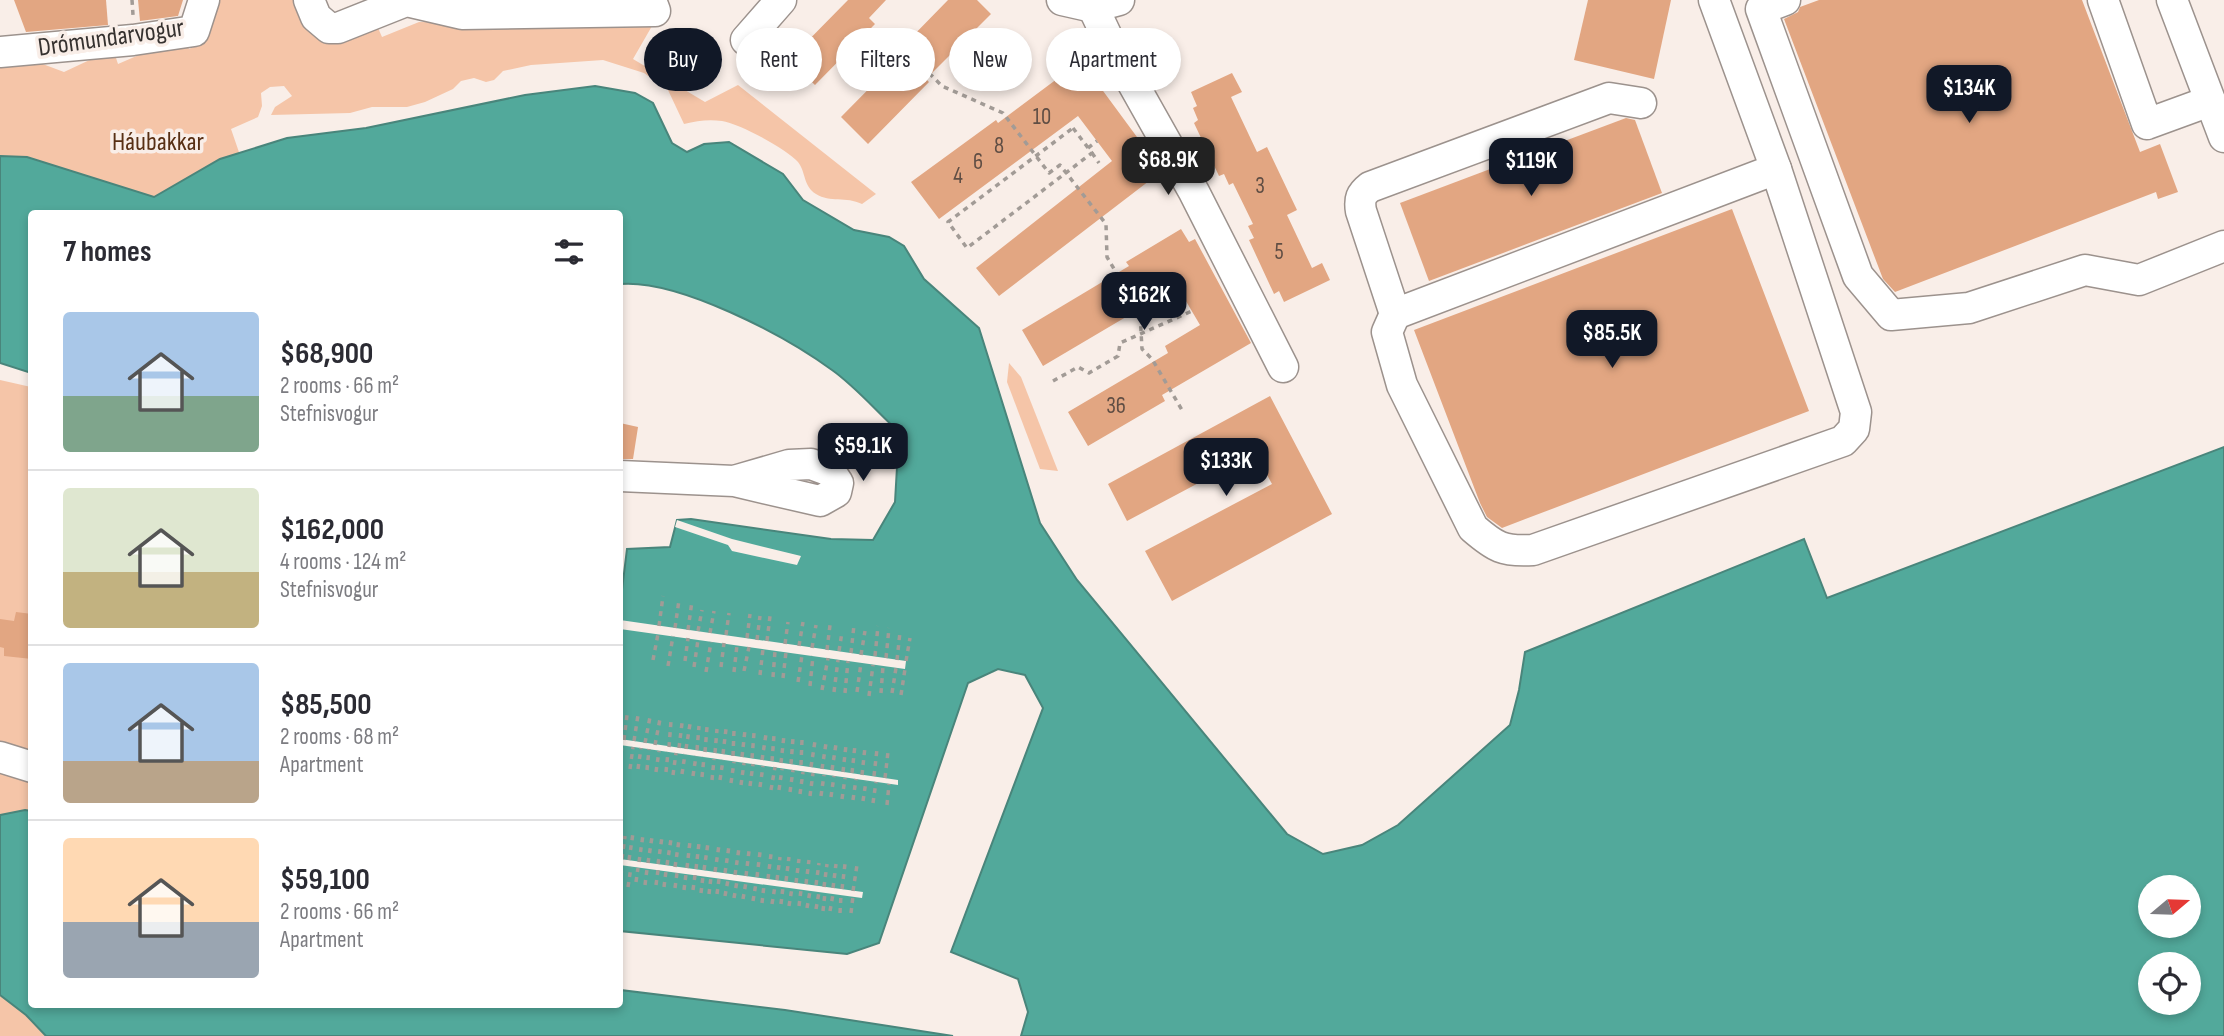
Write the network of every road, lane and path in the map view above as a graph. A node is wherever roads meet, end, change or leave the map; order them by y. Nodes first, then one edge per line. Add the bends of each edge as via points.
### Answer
1 (204, 0) edge
2 (309, 0) edge
3 (780, 0) edge
4 (1062, 0) edge
5 (1714, 0) edge
6 (1785, 0) edge
7 (2103, 0) edge
8 (2172, 0) edge
9 (431, 3) edge
10 (1106, 4) edge
11 (653, 5) edge
12 (522, 7) edge
13 (132, 21) edge
14 (756, 28) edge
15 (0, 52) edge
16 (935, 79) edge
17 (2210, 101) junction
18 (1641, 103) dead end
19 (2224, 137) edge
20 (1097, 141) dead end
21 (1088, 148) junction
22 (1093, 153) junction
23 (1036, 156) junction
24 (1099, 163) dead end
25 (1776, 169) junction
26 (1067, 173) junction
27 (2224, 246) edge
28 (1192, 311) dead end
29 (1395, 314) junction
30 (1142, 333) junction
31 (1283, 367) dead end
32 (1053, 381) dead end
33 (1182, 410) dead end
34 (623, 477) edge
35 (734, 481) dead end
36 (663, 596) dead end
37 (679, 600) dead end
38 (692, 601) dead end
39 (702, 610) dead end
40 (714, 611) dead end
41 (729, 613) dead end
42 (750, 614) dead end
43 (760, 616) dead end
44 (770, 616) dead end
45 (788, 622) dead end
46 (803, 622) dead end
47 (816, 625) dead end
48 (830, 625) dead end
49 (854, 625) dead end
50 (659, 626) dead end
51 (878, 626) dead end
52 (675, 628) dead end
53 (889, 628) dead end
54 (688, 630) dead end
55 (698, 631) dead end
56 (865, 631) dead end
57 (842, 632) dead end
58 (900, 632) dead end
59 (710, 633) dead end
60 (658, 634) dead end
61 (726, 635) dead end
62 (673, 636) dead end
63 (688, 638) dead end
64 (747, 638) dead end
65 (910, 638) dead end
66 (698, 640) dead end
67 (757, 640) dead end
68 (767, 641) dead end
69 (710, 642) dead end
70 (724, 643) dead end
71 (785, 644) dead end
72 (737, 645) dead end
73 (799, 646) dead end
74 (748, 647) dead end
75 (812, 648) dead end
76 (763, 649) dead end
77 (827, 650) dead end
78 (775, 651) dead end
79 (786, 652) dead end
80 (839, 652) dead end
81 (851, 653) dead end
82 (802, 655) dead end
83 (861, 655) dead end
84 (813, 656) dead end
85 (875, 656) dead end
86 (828, 658) dead end
87 (886, 658) dead end
88 (653, 660) dead end
89 (838, 660) dead end
90 (897, 660) dead end
91 (685, 661) dead end
92 (848, 661) dead end
93 (906, 661) dead end
94 (861, 663) dead end
95 (873, 665) dead end
96 (668, 666) dead end
97 (883, 666) dead end
98 (694, 667) dead end
99 (721, 667) dead end
100 (896, 668) dead end
101 (905, 669) dead end
102 (744, 671) dead end
103 (706, 672) dead end
104 (733, 672) dead end
105 (760, 675) dead end
106 (773, 677) dead end
107 (783, 678) dead end
108 (798, 682) dead end
109 (810, 686) dead end
110 (822, 690) dead end
111 (834, 692) dead end
112 (845, 692) dead end
113 (857, 692) dead end
114 (881, 692) dead end
115 (892, 693) dead end
116 (901, 695) dead end
117 (869, 696) dead end
118 (626, 715) dead end
119 (638, 715) dead end
120 (650, 717) dead end
121 (660, 719) dead end
122 (671, 721) dead end
123 (682, 723) dead end
124 (690, 724) dead end
125 (699, 726) dead end
126 (707, 727) dead end
127 (717, 729) dead end
128 (726, 729) dead end
129 (734, 730) dead end
130 (745, 730) dead end
131 (754, 733) dead end
132 (765, 734) dead end
133 (774, 735) dead end
134 (783, 736) dead end
135 (793, 738) dead end
136 (802, 739) dead end
137 (815, 741) dead end
138 (623, 743) edge
139 (645, 743) dead end
140 (826, 743) dead end
141 (836, 744) dead end
142 (855, 744) dead end
143 (656, 745) dead end
144 (846, 745) dead end
145 (866, 747) dead end
146 (640, 748) dead end
147 (680, 748) dead end
148 (877, 749) dead end
149 (649, 750) dead end
150 (697, 750) dead end
151 (659, 751) dead end
152 (888, 752) dead end
153 (676, 753) dead end
154 (723, 754) dead end
155 (696, 756) dead end
156 (733, 756) dead end
157 (0, 757) edge
158 (742, 757) dead end
159 (752, 758) dead end
160 (723, 760) dead end
161 (762, 760) dead end
162 (772, 761) dead end
163 (734, 762) dead end
164 (744, 763) dead end
165 (781, 763) dead end
166 (753, 764) dead end
167 (791, 764) dead end
168 (801, 765) dead end
169 (28, 766) edge
170 (763, 766) dead end
171 (775, 767) dead end
172 (811, 767) dead end
173 (782, 768) dead end
174 (630, 769) dead end
175 (638, 769) dead end
176 (822, 769) dead end
177 (647, 770) dead end
178 (793, 770) dead end
179 (832, 770) dead end
180 (656, 772) dead end
181 (666, 772) dead end
182 (803, 772) dead end
183 (843, 772) dead end
184 (813, 773) dead end
185 (852, 773) dead end
186 (682, 774) dead end
187 (673, 775) dead end
188 (824, 775) dead end
189 (862, 775) dead end
190 (693, 776) dead end
191 (834, 776) dead end
192 (874, 776) dead end
193 (702, 777) dead end
194 (845, 778) dead end
195 (885, 778) dead end
196 (856, 779) dead end
197 (712, 780) dead end
198 (720, 780) dead end
199 (866, 781) dead end
200 (876, 782) dead end
201 (731, 783) dead end
202 (889, 784) dead end
203 (741, 785) dead end
204 (750, 786) dead end
205 (760, 787) dead end
206 (771, 790) dead end
207 (779, 790) dead end
208 (790, 792) dead end
209 (800, 794) dead end
210 (810, 796) dead end
211 (821, 796) dead end
212 (831, 797) dead end
213 (842, 799) dead end
214 (853, 800) dead end
215 (863, 801) dead end
216 (873, 803) dead end
217 (887, 805) dead end
218 (633, 833) dead end
219 (643, 835) dead end
220 (625, 836) dead end
221 (652, 837) dead end
222 (662, 837) dead end
223 (671, 839) dead end
224 (679, 840) dead end
225 (690, 841) dead end
226 (699, 843) dead end
227 (708, 843) dead end
228 (719, 845) dead end
229 (729, 846) dead end
230 (739, 848) dead end
231 (623, 851) edge
232 (749, 851) dead end
233 (760, 852) dead end
234 (771, 854) dead end
235 (780, 857) dead end
236 (789, 857) dead end
237 (799, 859) dead end
238 (629, 860) dead end
239 (809, 860) dead end
240 (639, 862) dead end
241 (648, 863) dead end
242 (819, 863) dead end
243 (659, 864) dead end
244 (827, 864) dead end
245 (836, 864) dead end
246 (845, 864) dead end
247 (667, 865) dead end
248 (857, 866) dead end
249 (631, 867) dead end
250 (675, 867) dead end
251 (638, 868) dead end
252 (687, 868) dead end
253 (647, 869) dead end
254 (696, 869) dead end
255 (658, 870) dead end
256 (704, 870) dead end
257 (666, 872) dead end
258 (716, 872) dead end
259 (677, 873) dead end
260 (725, 873) dead end
261 (686, 874) dead end
262 (695, 875) dead end
263 (735, 875) dead end
264 (703, 876) dead end
265 (746, 876) dead end
266 (711, 877) dead end
267 (757, 877) dead end
268 (719, 878) dead end
269 (768, 879) dead end
270 (728, 880) dead end
271 (777, 880) dead end
272 (737, 881) dead end
273 (786, 881) dead end
274 (636, 882) dead end
275 (746, 882) dead end
276 (796, 883) dead end
277 (756, 884) dead end
278 (806, 884) dead end
279 (645, 885) dead end
280 (656, 885) dead end
281 (764, 885) dead end
282 (816, 885) dead end
283 (775, 886) dead end
284 (628, 887) dead end
285 (664, 887) dead end
286 (783, 887) dead end
287 (824, 887) dead end
288 (675, 888) dead end
289 (792, 888) dead end
290 (833, 888) dead end
291 (842, 889) dead end
292 (684, 890) dead end
293 (693, 890) dead end
294 (801, 890) dead end
295 (810, 891) dead end
296 (853, 891) dead end
297 (819, 892) dead end
298 (701, 893) dead end
299 (825, 893) dead end
300 (709, 894) dead end
301 (717, 894) dead end
302 (833, 894) dead end
303 (841, 895) dead end
304 (725, 897) dead end
305 (853, 897) dead end
306 (734, 898) dead end
307 (743, 899) dead end
308 (753, 901) dead end
309 (762, 903) dead end
310 (772, 904) dead end
311 (781, 904) dead end
312 (789, 906) dead end
313 (799, 906) dead end
314 (807, 908) dead end
315 (816, 909) dead end
316 (823, 911) dead end
317 (830, 911) dead end
318 (840, 913) dead end
319 (851, 913) dead end

1 - 13 street, Drómundarvogur via 194,31
2 - 9 street via 316,17 329,28 406,1
3 - 14 street
4 - 10 street
5 - 25 street
6 - 27 street via 1761,9 1858,276 1891,315 1969,308 2085,270 2139,280
7 - 17 street via 2147,124
8 - 17 street
9 - 12 street via 462,14
10 - 31 street via 1109,41 1194,192
11 - 12 street
13 - 15 street, Drómundarvogur
16 - 23 path via 1003,113
17 - 19 street
18 - 29 street via 1609,98 1363,193 1361,211
20 - 21 path
21 - 22 path
21 - 23 path via 1073,128
22 - 24 path
22 - 26 path
23 - 26 path via 1049,173 1060,165
23 - 26 path via 948,222 967,248
25 - 29 street
25 - 29 street via 1856,412 1854,429 1843,441 1533,550 1510,552 1491,544 1473,528 1402,385 1387,332
26 - 30 path via 1106,224 1107,257 1140,313
28 - 30 path
30 - 32 path via 1120,344 1118,356 1089,373 1077,367
30 - 33 path via 1142,349
34 - 35 street
36 - 50 path
37 - 52 path
38 - 54 path
39 - 55 path
40 - 59 path
41 - 61 path
42 - 64 path
43 - 67 path
44 - 68 path
45 - 71 path
46 - 73 path
47 - 75 path
48 - 77 path
49 - 81 path
51 - 85 path
53 - 87 path
56 - 83 path
57 - 80 path
58 - 90 path
60 - 88 path
62 - 96 path
63 - 91 path
65 - 93 path
66 - 98 path
69 - 103 path
70 - 99 path
72 - 104 path
74 - 102 path
76 - 105 path
78 - 106 path
79 - 107 path
82 - 108 path
84 - 109 path
86 - 110 path
89 - 111 path
92 - 112 path
94 - 113 path
95 - 117 path
97 - 114 path
100 - 115 path
101 - 116 path
118 - 138 path
119 - 174 path
120 - 139 path
121 - 143 path
122 - 181 path
123 - 147 path
124 - 186 path
125 - 150 path
126 - 193 path
127 - 197 path
128 - 154 path
129 - 156 path
130 - 158 path
131 - 159 path
132 - 161 path
133 - 162 path
134 - 165 path
135 - 167 path
136 - 168 path
137 - 172 path
140 - 176 path
141 - 179 path
142 - 185 path
144 - 183 path
145 - 189 path
146 - 175 path
148 - 192 path
149 - 177 path
151 - 180 path
152 - 195 path
153 - 187 path
155 - 190 path
157 - 169 street
160 - 198 path
163 - 201 path
164 - 203 path
166 - 204 path
170 - 205 path
171 - 206 path
173 - 207 path
178 - 208 path
182 - 209 path
184 - 210 path
188 - 211 path
191 - 212 path
194 - 213 path
196 - 214 path
199 - 215 path
200 - 216 path
202 - 217 path
218 - 238 path
219 - 240 path
220 - 231 path
221 - 241 path
222 - 243 path
223 - 247 path
224 - 250 path
225 - 252 path
226 - 254 path
227 - 256 path
228 - 258 path
229 - 260 path
230 - 263 path
232 - 265 path
233 - 267 path
234 - 269 path
235 - 271 path
236 - 273 path
237 - 276 path
239 - 278 path
242 - 282 path
244 - 287 path
245 - 290 path
246 - 291 path
248 - 296 path
249 - 284 path
251 - 274 path
253 - 279 path
255 - 280 path
257 - 285 path
259 - 288 path
261 - 292 path
262 - 293 path
264 - 298 path
266 - 300 path
268 - 301 path
270 - 304 path
272 - 306 path
275 - 307 path
277 - 308 path
281 - 309 path
283 - 310 path
286 - 311 path
289 - 312 path
294 - 313 path
295 - 314 path
297 - 315 path
299 - 316 path
302 - 317 path
303 - 318 path
305 - 319 path

